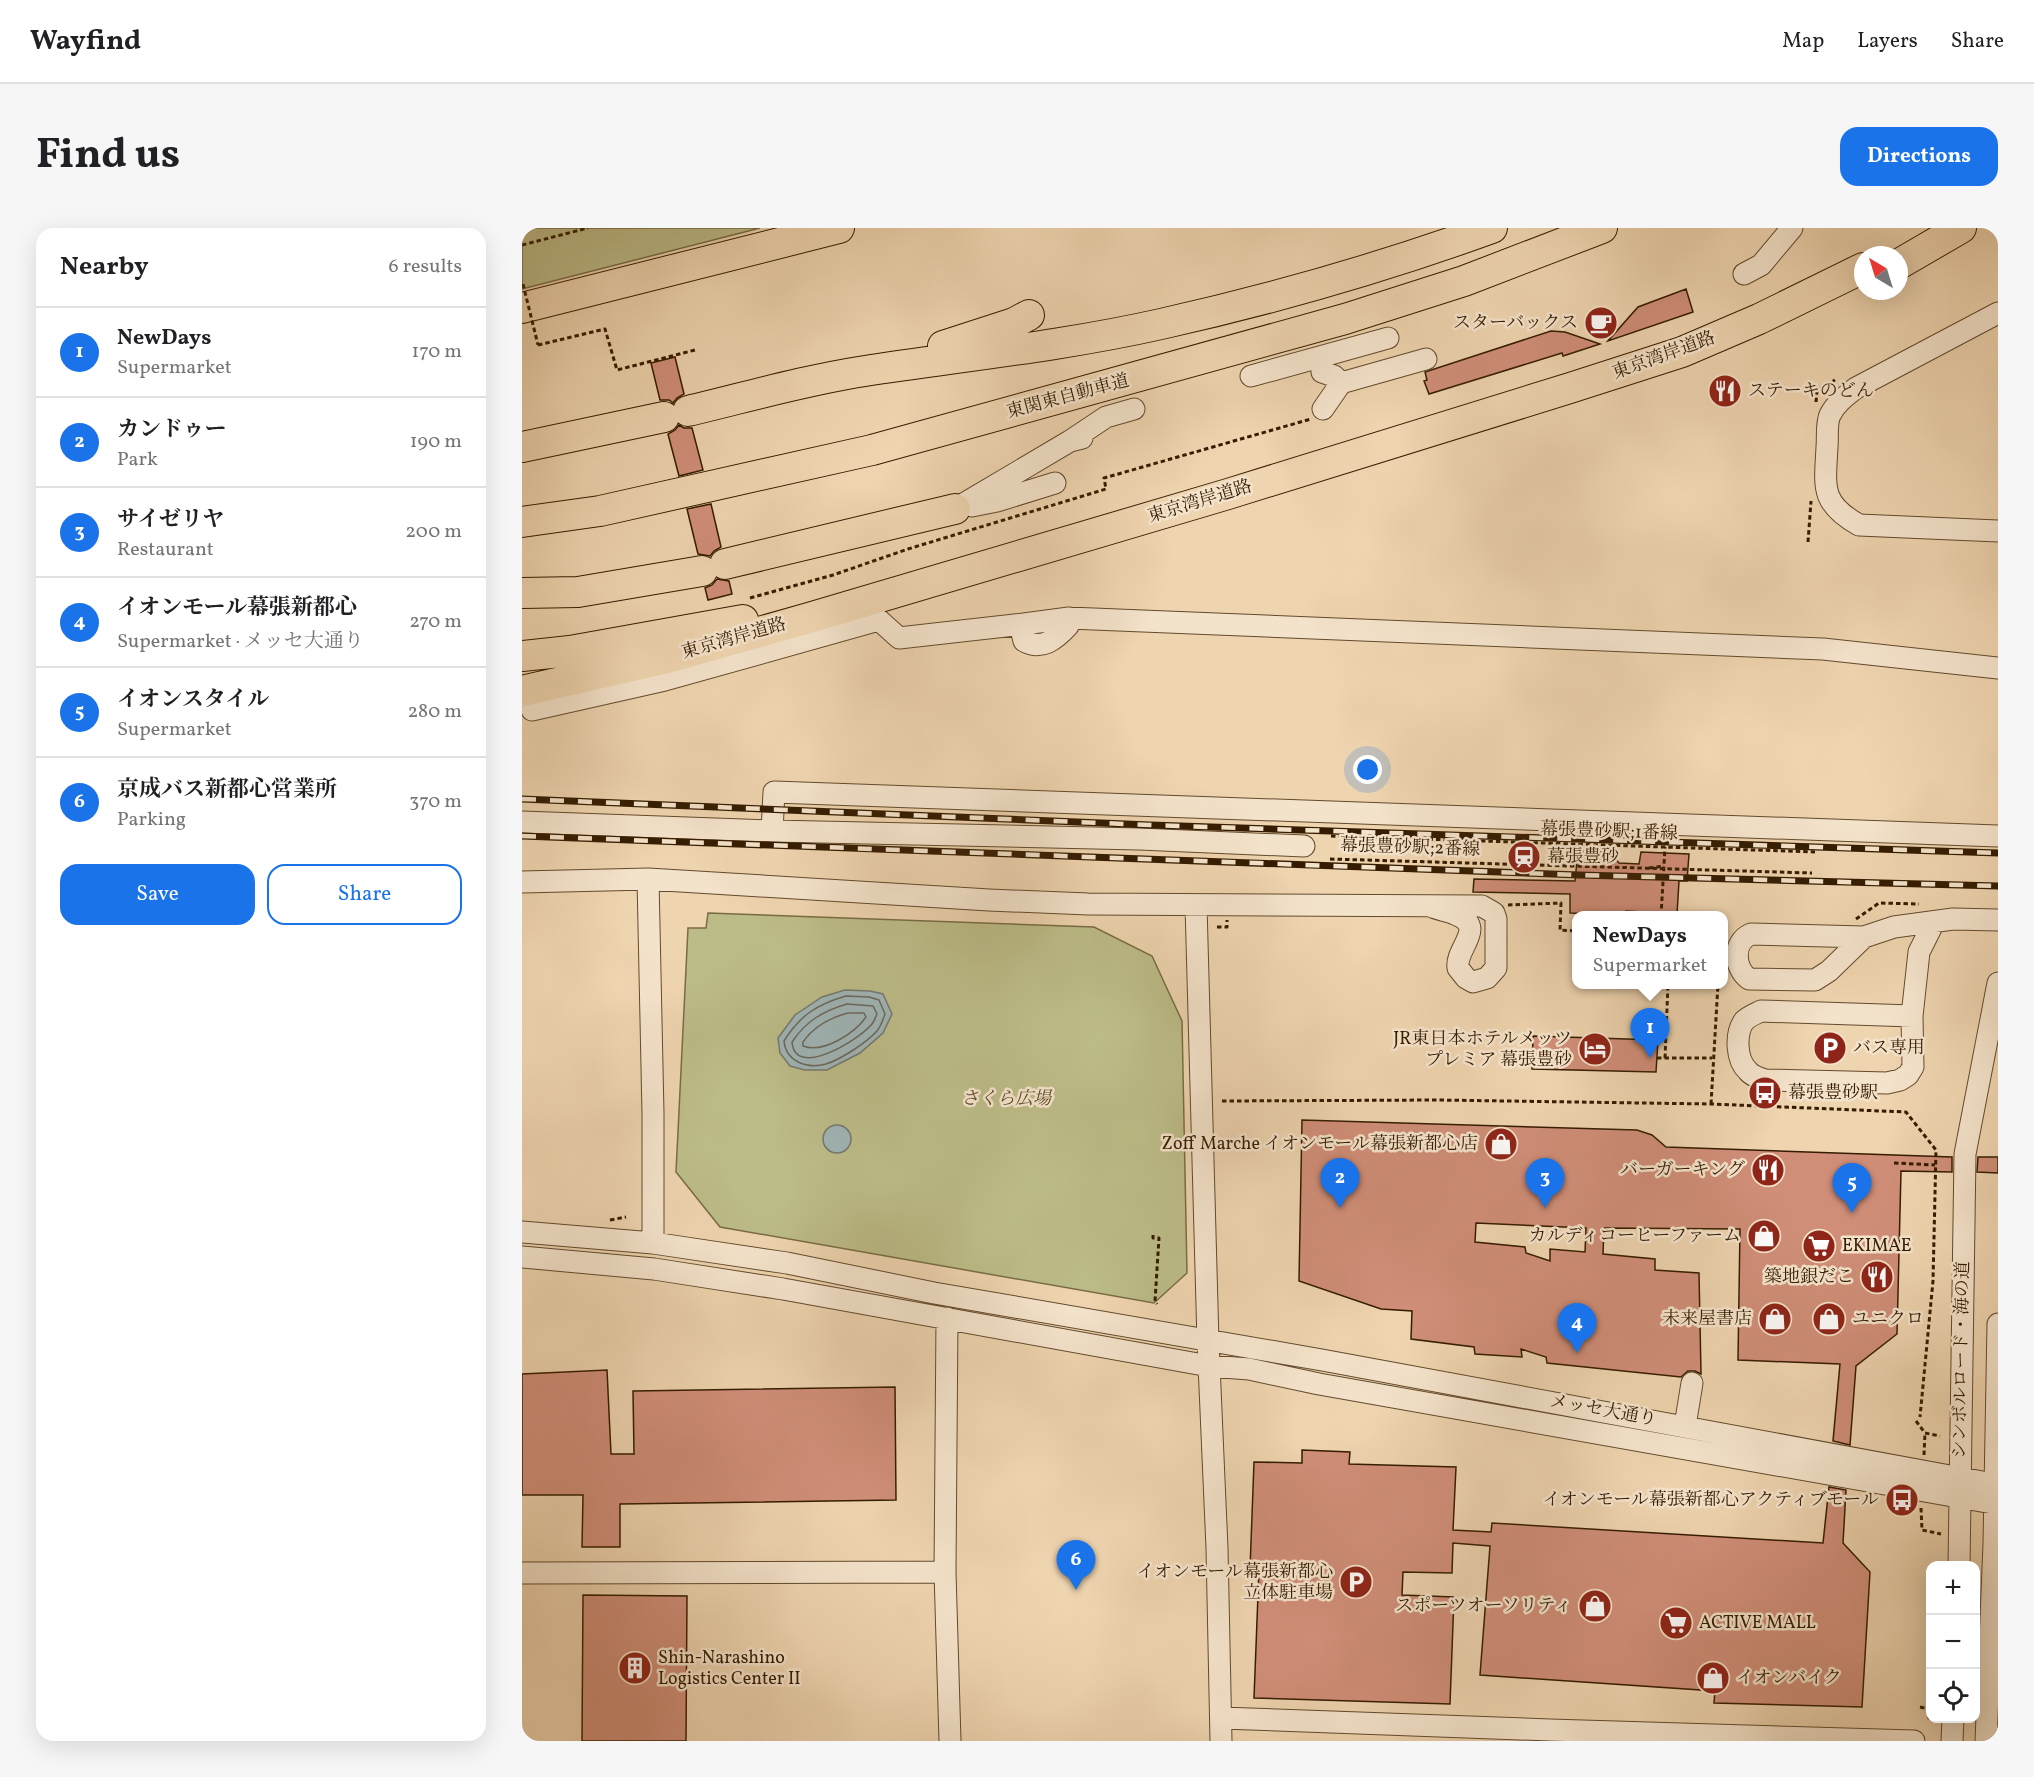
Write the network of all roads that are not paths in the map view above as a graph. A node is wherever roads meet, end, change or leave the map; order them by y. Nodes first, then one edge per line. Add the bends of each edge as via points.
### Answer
1 (839, 228) edge
2 (1492, 228) edge
3 (1602, 228) edge
4 (1792, 228) edge
5 (1930, 228) edge
6 (1961, 228) edge
7 (1901, 246) edge
8 (1908, 259) edge
9 (1854, 272) edge
10 (1744, 274) dead end
11 (1854, 286) edge
12 (523, 296) edge
13 (1998, 313) edge
14 (1029, 315) dead end
15 (1388, 338) dead end
16 (1338, 352) junction
17 (1682, 352) junction
18 (1426, 359) dead end
19 (863, 371) junction
20 (1322, 372) dead end
21 (1251, 376) dead end
22 (1371, 376) junction
23 (1341, 383) junction
24 (1134, 409) dead end
25 (1323, 409) dead end
26 (522, 447) edge
27 (1055, 483) dead end
28 (956, 509) junction
29 (522, 522) edge
30 (1998, 531) edge
31 (522, 593) edge
32 (809, 618) junction
33 (522, 656) edge
34 (1998, 668) edge
35 (527, 700) edge
36 (522, 822) edge
37 (772, 831) junction
38 (1998, 836) edge
39 (1304, 846) dead end
40 (648, 879) junction
41 (522, 882) edge
42 (1196, 905) junction
43 (1430, 906) dead end
44 (1930, 913) junction
45 (1998, 920) edge
46 (1860, 928) junction
47 (1998, 983) edge
48 (1912, 1016) junction
49 (522, 1232) edge
50 (653, 1243) junction
51 (522, 1257) edge
52 (946, 1318) junction
53 (1998, 1324) edge
54 (1208, 1342) junction
55 (1209, 1366) junction
56 (1692, 1383) dead end
57 (1685, 1426) junction
58 (1960, 1488) junction
59 (1997, 1494) edge
60 (1959, 1561) edge
61 (945, 1572) junction
62 (522, 1573) edge
63 (1994, 1644) edge
64 (1221, 1718) junction
65 (1953, 1723) edge
66 (950, 1741) edge
67 (1221, 1741) edge
68 (1914, 1741) edge
69 (1952, 1741) edge
70 (1986, 1741) edge

1 - 12 highway
2 - 19 highway via 1377,268 1161,324 1050,345
3 - 29 highway, 東関東自動車道 via 1464,281 1346,319 872,450 600,511
4 - 10 street via 1761,265
5 - 7 highway
6 - 8 highway
9 - 17 highway, 東京湾岸道路
11 - 17 highway via 1721,344
13 - 30 street via 1856,388 1837,402 1829,417 1825,485 1835,509 1859,525
14 - 19 highway
15 - 16 street
16 - 21 street
16 - 22 street
17 - 32 highway, 東京湾岸道路 via 1250,487
18 - 22 street
19 - 26 highway
20 - 23 street
22 - 23 street
23 - 25 street
24 - 28 street via 1106,417 1076,440
27 - 28 street
28 - 31 highway via 713,567 578,592
32 - 33 highway via 737,620
32 - 35 highway, 東京湾岸道路
34 - 35 street via 1823,649 1069,618 1062,632 1042,645 1031,645 1024,641 1024,624 899,638 879,620 665,680
36 - 37 street
37 - 38 street via 774,792
37 - 39 street
40 - 41 street
40 - 42 street via 989,900
40 - 50 street
42 - 43 street
42 - 54 street
44 - 45 street via 1953,919
44 - 46 street via 1894,927
44 - 48 street via 1919,952
46 - 46 street via 1829,971 1815,980 1749,979 1738,965 1739,943 1751,934
47 - 58 street, シンボルロード・海の道 via 1965,1154
48 - 48 street via 1913,1067 1900,1080 1765,1080 1748,1072 1739,1056 1743,1022 1761,1011
49 - 50 street, メッセ大通り
50 - 54 street, メッセ大通り via 787,1263
51 - 52 street, メッセ大通り via 654,1269
52 - 55 street, メッセ大通り
52 - 61 street
53 - 59 street, シンボルロード・海の道
54 - 55 street
54 - 57 street, メッセ大通り
55 - 58 street, メッセ大通り via 1249,1369 1318,1384
55 - 64 street
56 - 57 street
57 - 58 street, メッセ大通り
58 - 59 street, メッセ大通り
58 - 60 street, シンボルロード・海の道
59 - 63 street, シンボルロード・海の道
61 - 62 street
61 - 66 street
63 - 70 street, シンボルロード・海の道
64 - 67 street
64 - 68 street
65 - 69 street

